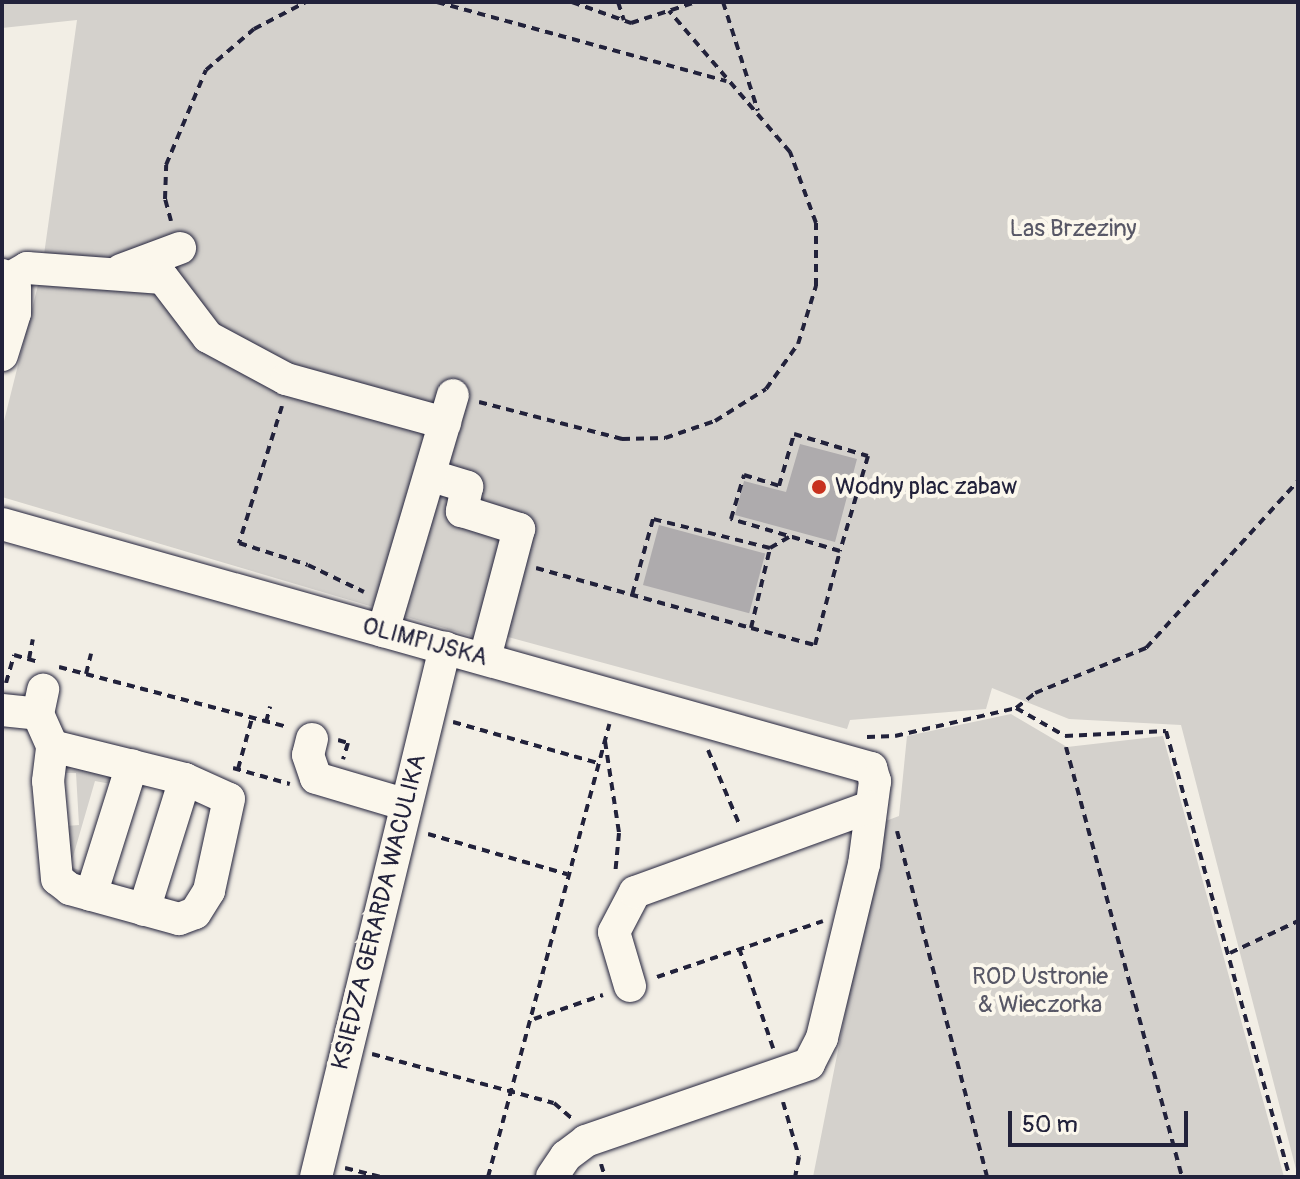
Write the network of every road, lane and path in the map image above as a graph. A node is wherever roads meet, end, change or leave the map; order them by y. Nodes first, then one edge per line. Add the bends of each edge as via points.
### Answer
1 (306, 2) edge
2 (437, 2) edge
3 (572, 2) edge
4 (618, 2) edge
5 (696, 2) edge
6 (723, 2) edge
7 (669, 11) junction
8 (624, 20) junction
9 (726, 81) junction
10 (759, 113) junction
11 (180, 248) joint
12 (110, 274) junction
13 (5, 277) edge
14 (2, 355) edge
15 (296, 382) junction
16 (449, 409) junction
17 (432, 476) junction
18 (1298, 481) edge
19 (2, 524) edge
20 (790, 536) junction
21 (770, 548) junction
22 (840, 551) junction
23 (511, 561) junction
24 (632, 595) junction
25 (387, 618) junction
26 (751, 628) junction
27 (33, 639) dead end
28 (445, 648) junction
29 (91, 654) dead end
30 (485, 658) junction
31 (29, 659) junction
32 (86, 674) junction
33 (2, 693) edge
34 (270, 707) dead end
35 (1016, 708) junction
36 (2, 710) edge
37 (428, 715) junction
38 (252, 718) junction
39 (610, 721) dead end
40 (266, 722) junction
41 (314, 736) junction
42 (895, 736) dead end
43 (604, 739) junction
44 (52, 746) junction
45 (707, 747) dead end
46 (1066, 747) dead end
47 (598, 763) junction
48 (132, 765) junction
49 (238, 769) dead end
50 (185, 779) junction
51 (336, 786) junction
52 (872, 797) junction
53 (401, 815) junction
54 (749, 848) junction
55 (567, 874) junction
56 (91, 895) junction
57 (629, 902) junction
58 (144, 910) junction
59 (852, 911) junction
60 (1298, 921) edge
61 (1230, 953) junction
62 (630, 986) junction
63 (534, 1019) junction
64 (346, 1047) junction
65 (511, 1091) junction
66 (593, 1139) junction
67 (318, 1169) edge
68 (380, 1177) edge
69 (488, 1177) edge
70 (552, 1177) edge
71 (987, 1177) edge
72 (1182, 1177) edge
73 (1290, 1177) edge

1 - 11 path via 254,29 206,70 166,165 165,199
2 - 9 path
3 - 8 path
4 - 8 path
5 - 7 path
6 - 10 path
7 - 8 path
7 - 9 path
9 - 10 path
10 - 16 path via 790,152 816,223 812,300 798,344 766,389 715,421 651,439 622,439
11 - 12 street
12 - 13 street via 27,268
12 - 15 street via 163,278 208,337
13 - 14 street via 15,288 15,313
15 - 16 street
15 - 25 path via 279,410 239,543 308,565
16 - 17 street
17 - 23 street via 467,487 462,511 519,529
17 - 25 street
18 - 35 path via 1146,648 1049,686
19 - 25 street, OLIMPIJSKA
20 - 21 path
20 - 22 path
20 - 22 path via 731,519 744,475 779,486 794,434 868,456
21 - 24 path via 653,519
21 - 26 path
22 - 26 path via 815,645
23 - 24 path
23 - 30 street
24 - 26 path
25 - 28 street, OLIMPIJSKA
27 - 31 path
28 - 30 street, OLIMPIJSKA
28 - 37 street, KSIĘDZA GERARDA WACULIKA
29 - 32 path
30 - 52 street, OLIMPIJSKA via 848,759 871,768
31 - 32 path
31 - 33 path via 14,655
32 - 38 path
34 - 40 path
35 - 42 path
35 - 61 path via 1065,736 1158,728 1169,734
36 - 44 street via 41,702
37 - 47 path
37 - 53 street, KSIĘDZA GERARDA WACULIKA
38 - 40 path
38 - 49 path
39 - 43 path
40 - 41 path
41 - 51 street via 308,755 316,778
41 - 51 path via 348,743
43 - 47 path
43 - 57 path via 619,833 615,873
44 - 48 street
44 - 56 street via 48,781 57,879
45 - 54 path
46 - 72 path
47 - 55 path
48 - 50 street
48 - 56 street
50 - 58 street
50 - 58 street via 229,799 209,891 189,918
51 - 53 street
52 - 54 street
52 - 59 street
52 - 71 path via 894,819
53 - 55 path
53 - 64 street, KSIĘDZA GERARDA WACULIKA
54 - 57 street via 666,878 635,892
55 - 63 path
56 - 58 street
57 - 62 street via 614,932
59 - 62 path
59 - 66 street via 822,1038 809,1064
60 - 61 path
61 - 73 path
62 - 63 path
63 - 65 path
64 - 65 path
64 - 67 street, KSIĘDZA GERARDA WACULIKA
65 - 66 path via 554,1103
65 - 69 path
66 - 70 street via 566,1156
67 - 68 path

